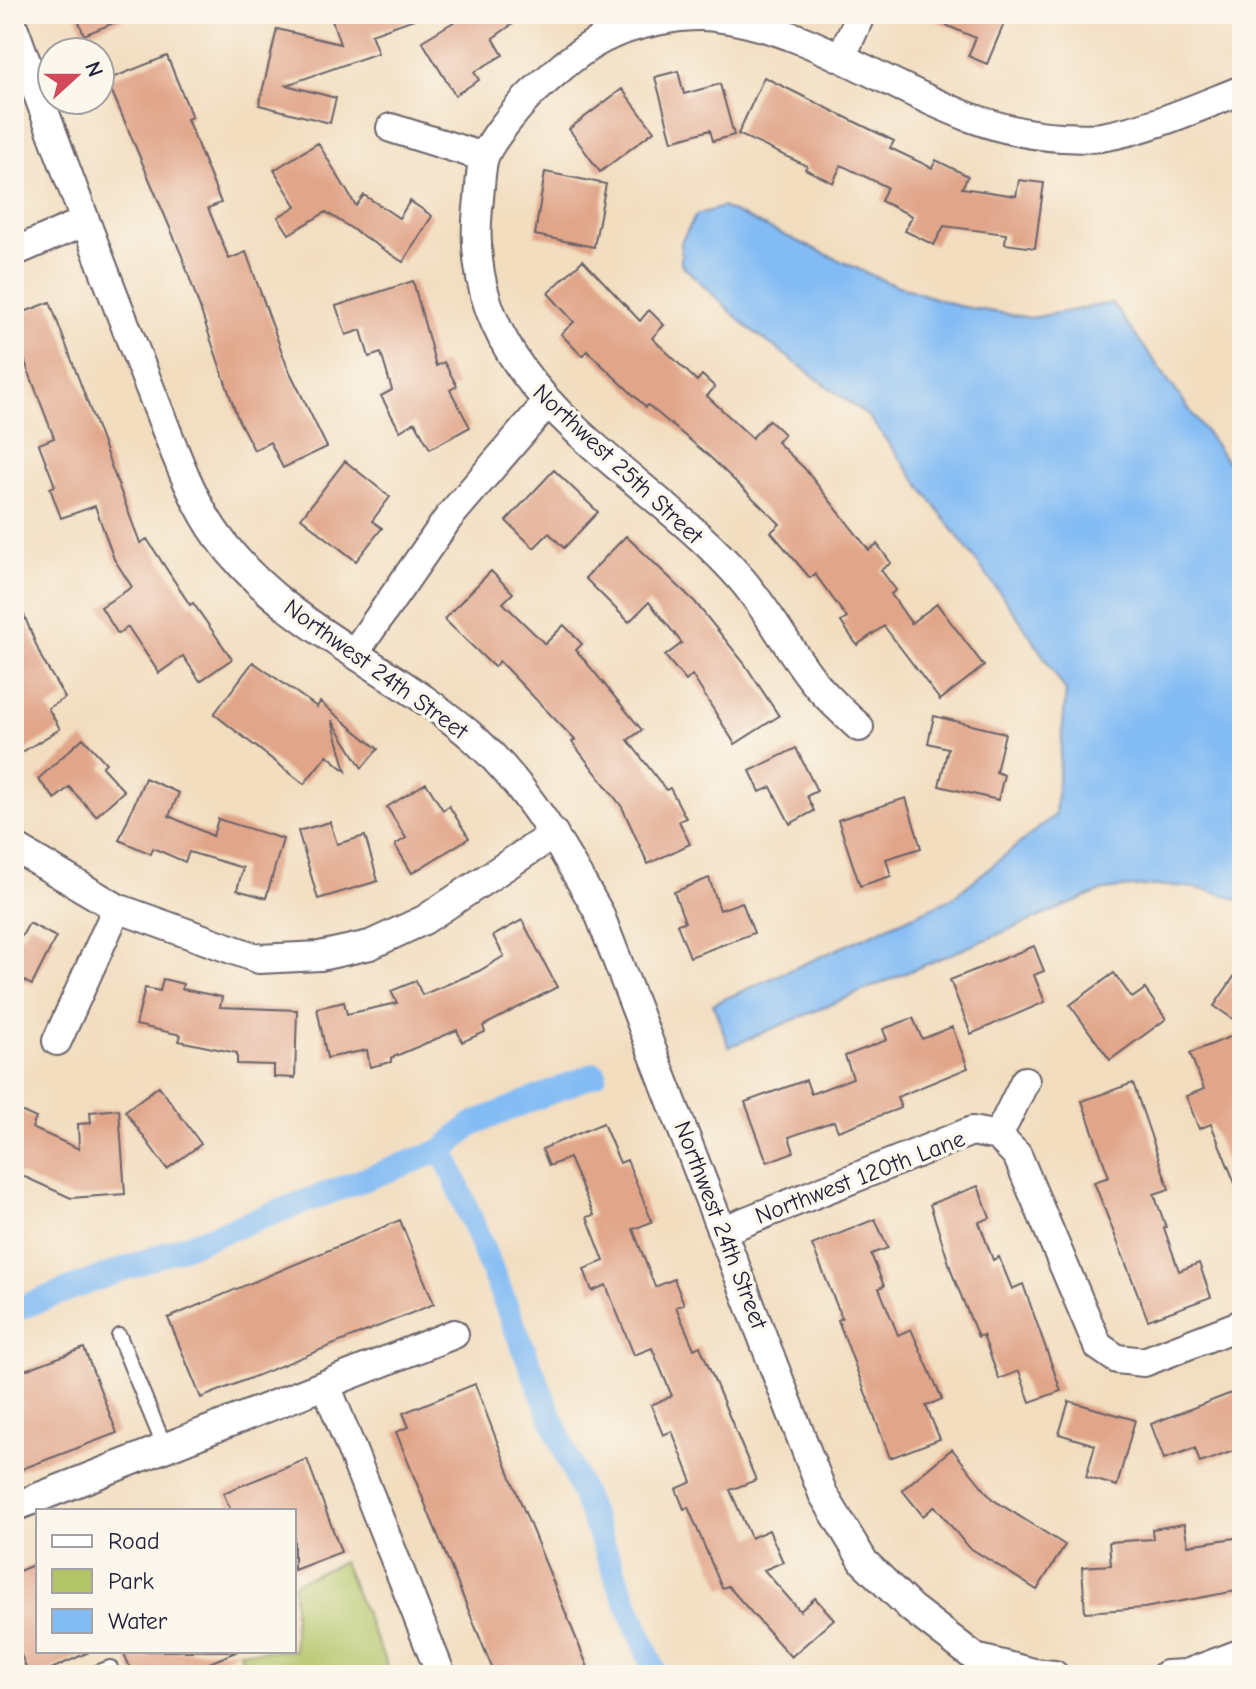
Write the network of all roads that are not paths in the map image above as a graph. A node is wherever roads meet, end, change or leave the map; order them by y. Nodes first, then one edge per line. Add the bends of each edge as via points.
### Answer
1 (861, 14) edge
2 (14, 29) edge
3 (841, 58) junction
4 (1242, 90) edge
5 (391, 128) dead end
6 (484, 157) junction
7 (84, 222) junction
8 (14, 252) edge
9 (547, 403) junction
10 (355, 652) junction
11 (859, 727) dead end
12 (554, 834) junction
13 (14, 847) edge
14 (117, 908) junction
15 (57, 1041) dead end
16 (1025, 1081) dead end
17 (998, 1136) junction
18 (724, 1230) junction
19 (1242, 1324) edge
20 (454, 1334) dead end
21 (119, 1336) dead end
22 (326, 1385) junction
23 (165, 1448) junction
24 (14, 1507) edge
25 (1242, 1653) edge
26 (972, 1666) edge
27 (110, 1668) dead end
28 (92, 1675) edge
29 (441, 1675) edge
30 (1054, 1675) edge
31 (1166, 1675) edge

1 - 3 street
2 - 7 street, Northwest 24th Street
3 - 4 street via 954,111 1031,135 1098,138 1163,121
3 - 6 street via 714,16 661,20 602,39 565,65 528,95
5 - 6 street
6 - 9 street, Northwest 25th Street via 478,271 497,330 521,373
7 - 8 street
7 - 10 street, Northwest 24th Street via 180,462 216,535 264,588
9 - 10 street via 449,517
9 - 11 street, Northwest 25th Street via 743,581 817,685
10 - 12 street, Northwest 24th Street via 477,741
12 - 14 street via 424,920 370,945 320,956 259,959
12 - 18 street, Northwest 24th Street via 599,913
13 - 14 street
14 - 15 street
16 - 17 street
17 - 18 street, Northwest 120th Lane via 972,1131
17 - 19 street via 1017,1155 1098,1346 1117,1359 1144,1362
18 - 26 street, Northwest 24th Street via 823,1494 864,1562
20 - 22 street
21 - 23 lane
22 - 23 street
22 - 29 street
23 - 24 street
25 - 31 street via 1186,1674
26 - 30 street
27 - 28 lane

